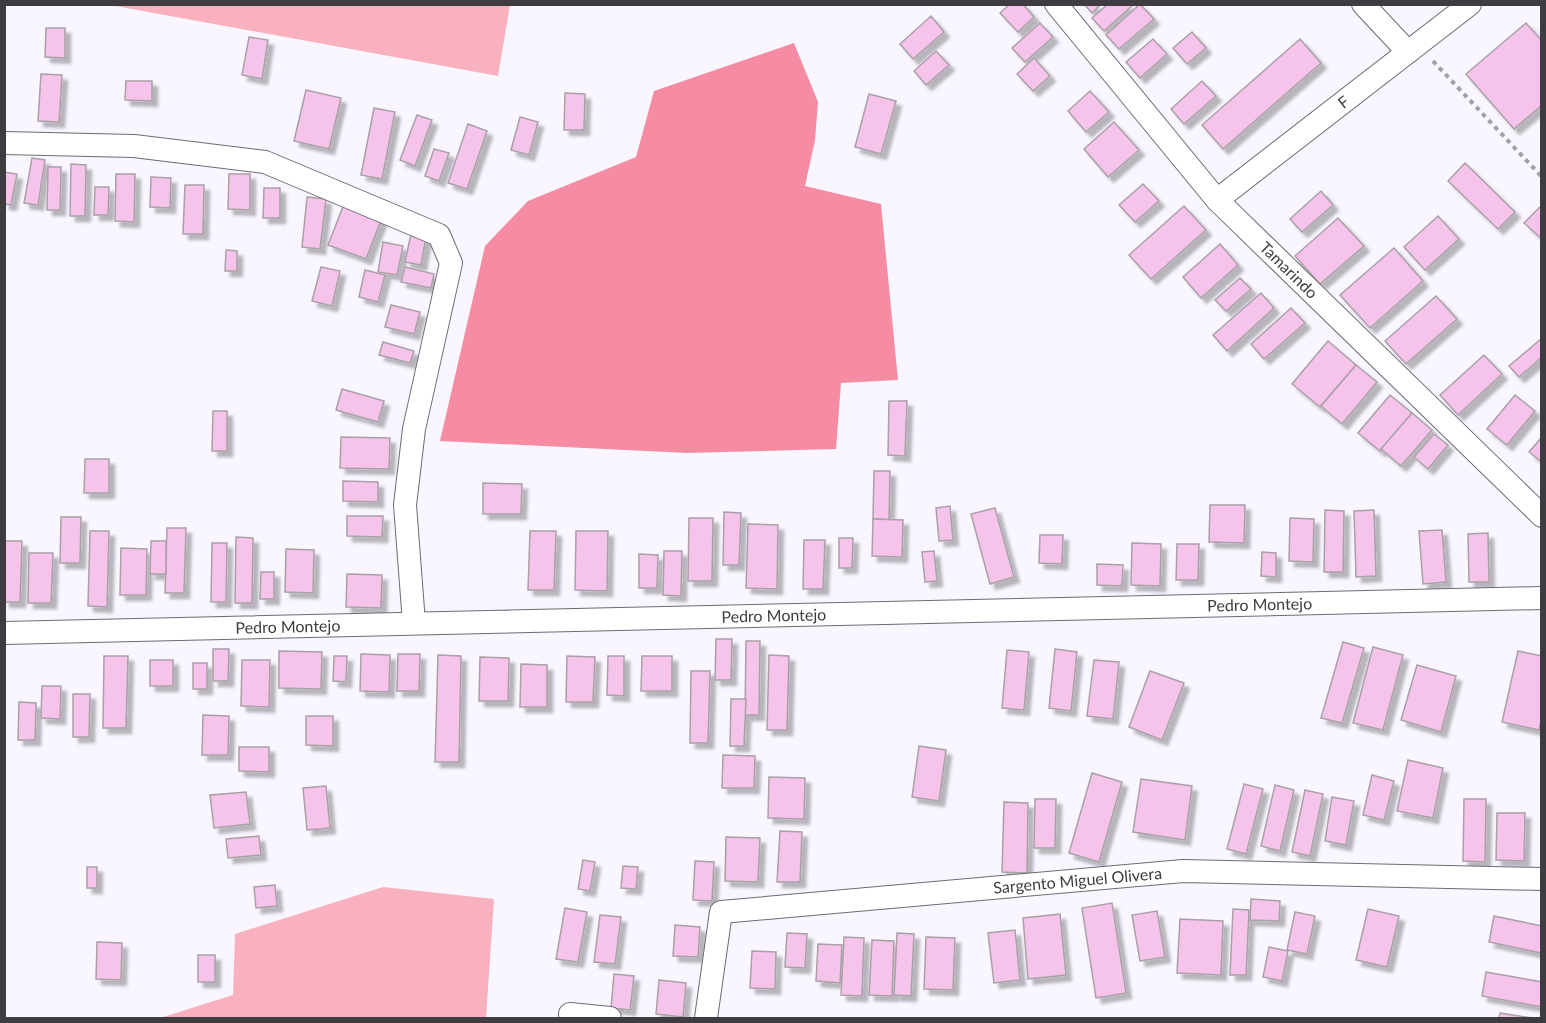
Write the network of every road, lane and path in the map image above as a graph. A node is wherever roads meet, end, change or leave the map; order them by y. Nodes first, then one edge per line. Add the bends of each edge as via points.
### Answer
1 (1056, 4) edge
2 (1363, 4) edge
3 (1470, 4) edge
4 (1413, 48) junction
5 (4, 143) edge
6 (1542, 177) edge
7 (1217, 200) junction
8 (1542, 516) edge
9 (1542, 598) edge
10 (414, 623) junction
11 (4, 633) edge
12 (1542, 879) edge
13 (570, 1014) dead end
14 (610, 1018) edge
15 (706, 1018) edge

1 - 7 street, Tamarindo
2 - 4 street
3 - 4 street, F
4 - 6 path
4 - 7 street, F
5 - 10 street via 134,146 265,162 440,235 451,263 414,429 405,505
7 - 8 street, Tamarindo
9 - 10 street, Pedro Montejo
10 - 11 street, Pedro Montejo
12 - 15 street, Sargento Miguel Olivera via 1183,871 721,912
13 - 14 street

